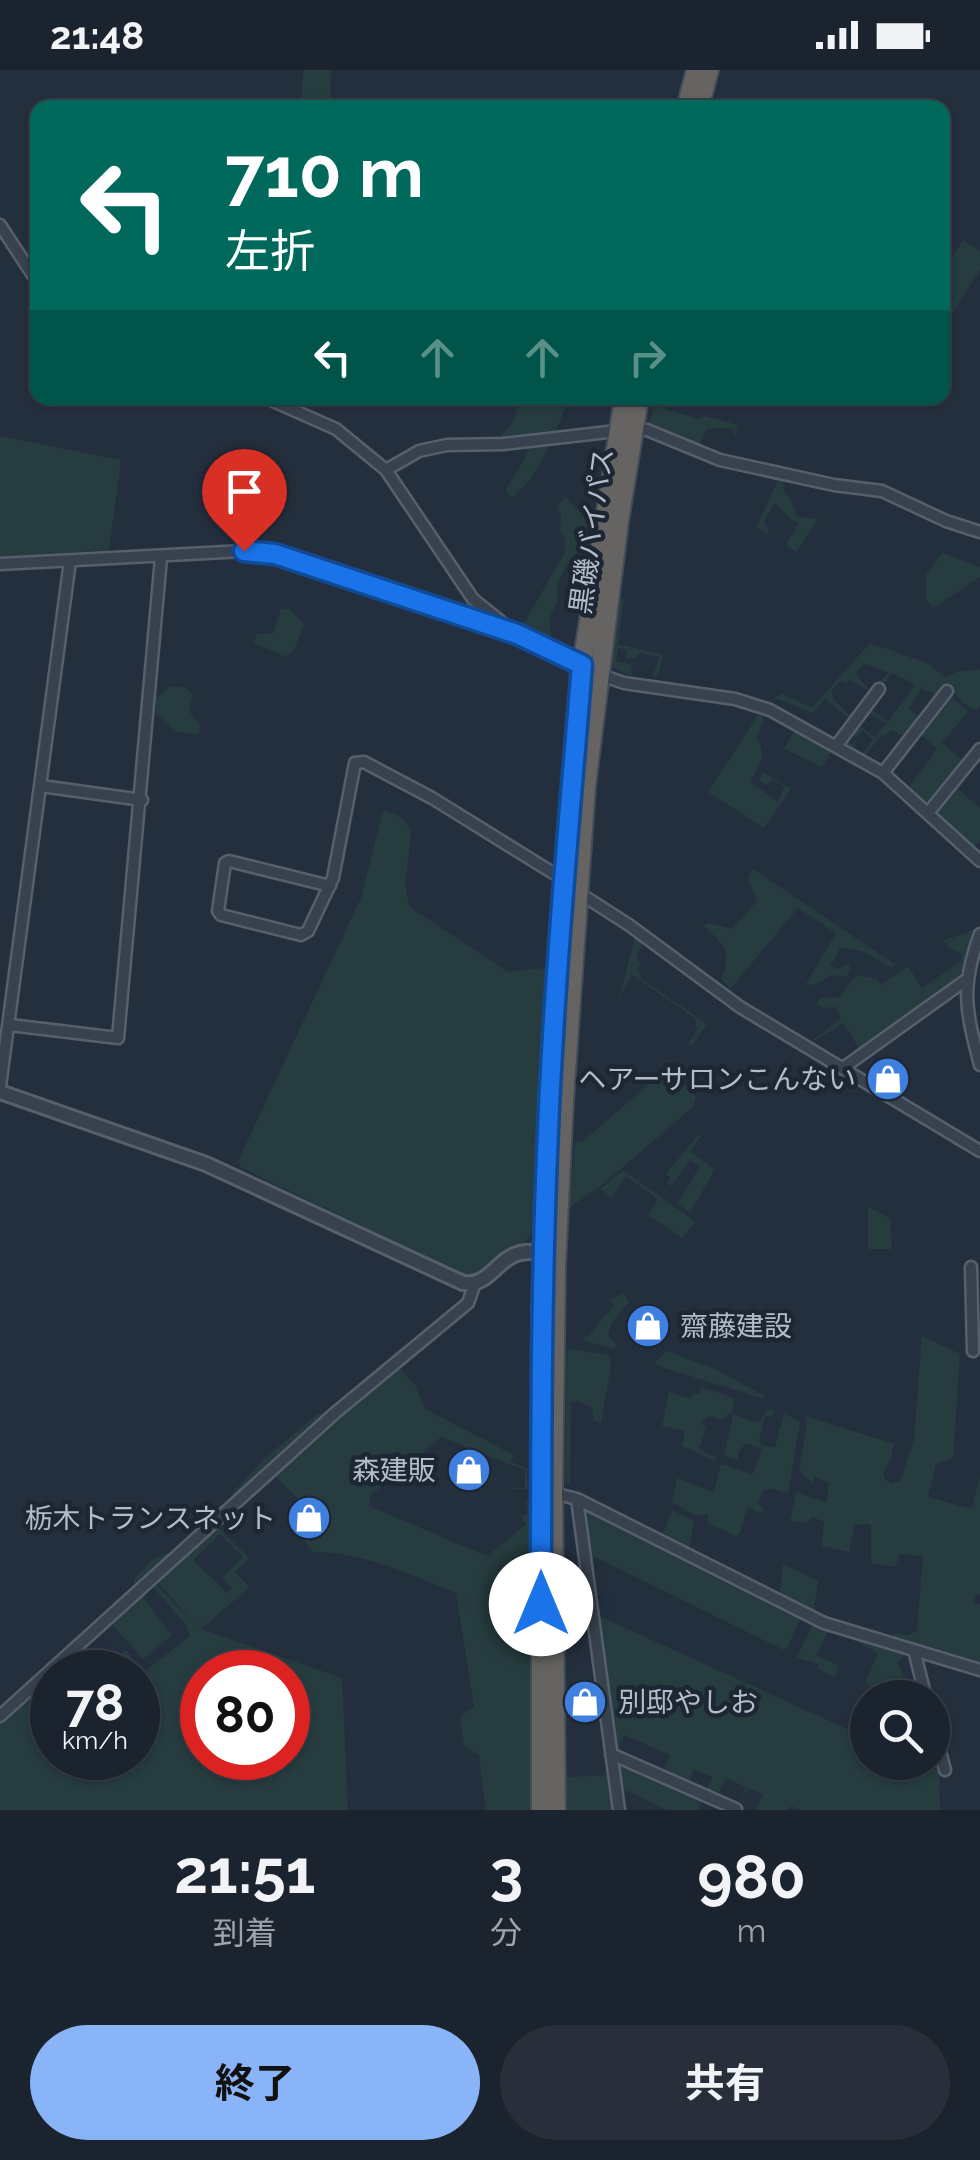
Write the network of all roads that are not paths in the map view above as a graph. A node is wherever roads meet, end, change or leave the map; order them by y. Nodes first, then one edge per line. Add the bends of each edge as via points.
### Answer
1 (696, 70) edge
2 (709, 70) edge
3 (688, 100) edge
4 (701, 100) edge
5 (0, 225) edge
6 (30, 271) edge
7 (282, 405) edge
8 (624, 405) edge
9 (636, 405) edge
10 (626, 430) junction
11 (386, 470) junction
12 (980, 532) edge
13 (162, 558) junction
14 (70, 561) junction
15 (0, 564) edge
16 (517, 634) junction
17 (582, 665) junction
18 (600, 674) junction
19 (879, 689) dead end
20 (947, 692) dead end
21 (836, 745) junction
22 (980, 748) edge
23 (883, 774) junction
24 (41, 786) junction
25 (142, 800) junction
26 (928, 813) junction
27 (980, 861) edge
28 (564, 874) junction
29 (330, 886) junction
30 (577, 898) junction
31 (980, 934) edge
32 (966, 980) junction
33 (10, 1025) junction
34 (980, 1064) edge
35 (842, 1068) junction
36 (0, 1089) edge
37 (980, 1152) edge
38 (550, 1252) junction
39 (971, 1267) dead end
40 (475, 1283) junction
41 (976, 1313) edge
42 (972, 1351) dead end
43 (547, 1493) junction
44 (577, 1499) junction
45 (914, 1650) junction
46 (980, 1670) edge
47 (922, 1680) edge
48 (0, 1716) edge
49 (611, 1754) junction
50 (736, 1809) edge
51 (542, 1810) edge
52 (556, 1810) edge
53 (619, 1810) edge

1 - 3 highway
2 - 4 highway
5 - 6 street
7 - 11 street via 336,429
8 - 10 highway, 黒磯バイパス
9 - 10 highway, 黒磯バイパス
10 - 11 street via 447,444
10 - 12 street via 646,430 720,460 882,491
10 - 17 highway, 黒磯バイパス
10 - 18 highway, 黒磯バイパス
11 - 16 street via 473,599
13 - 14 street
13 - 16 street via 275,554
13 - 25 street
14 - 15 street
14 - 24 street
16 - 17 street
17 - 18 street
17 - 28 highway, 黒磯バイパス
18 - 21 street via 758,705
18 - 30 highway, 黒磯バイパス
19 - 21 street
20 - 23 street
21 - 23 street
22 - 26 street
23 - 26 street
24 - 25 street
24 - 33 street
25 - 33 street via 118,1038
26 - 27 street
28 - 29 street via 364,762 356,763
28 - 38 highway, 黒磯バイパス
29 - 29 street via 229,860 218,911 302,935
30 - 35 street via 587,898 740,1007
30 - 38 highway, 黒磯バイパス
31 - 32 street
32 - 34 street
32 - 35 street
33 - 36 street
35 - 37 street
36 - 40 street via 206,1164
38 - 40 street via 515,1254
38 - 43 highway, 黒磯バイパス
39 - 41 street
40 - 48 street via 468,1303
41 - 42 street
43 - 44 street
43 - 51 highway, 黒磯バイパス
43 - 52 highway, 黒磯バイパス
44 - 45 street via 824,1623
44 - 49 street
45 - 46 street
45 - 47 street
49 - 50 street
49 - 53 street

